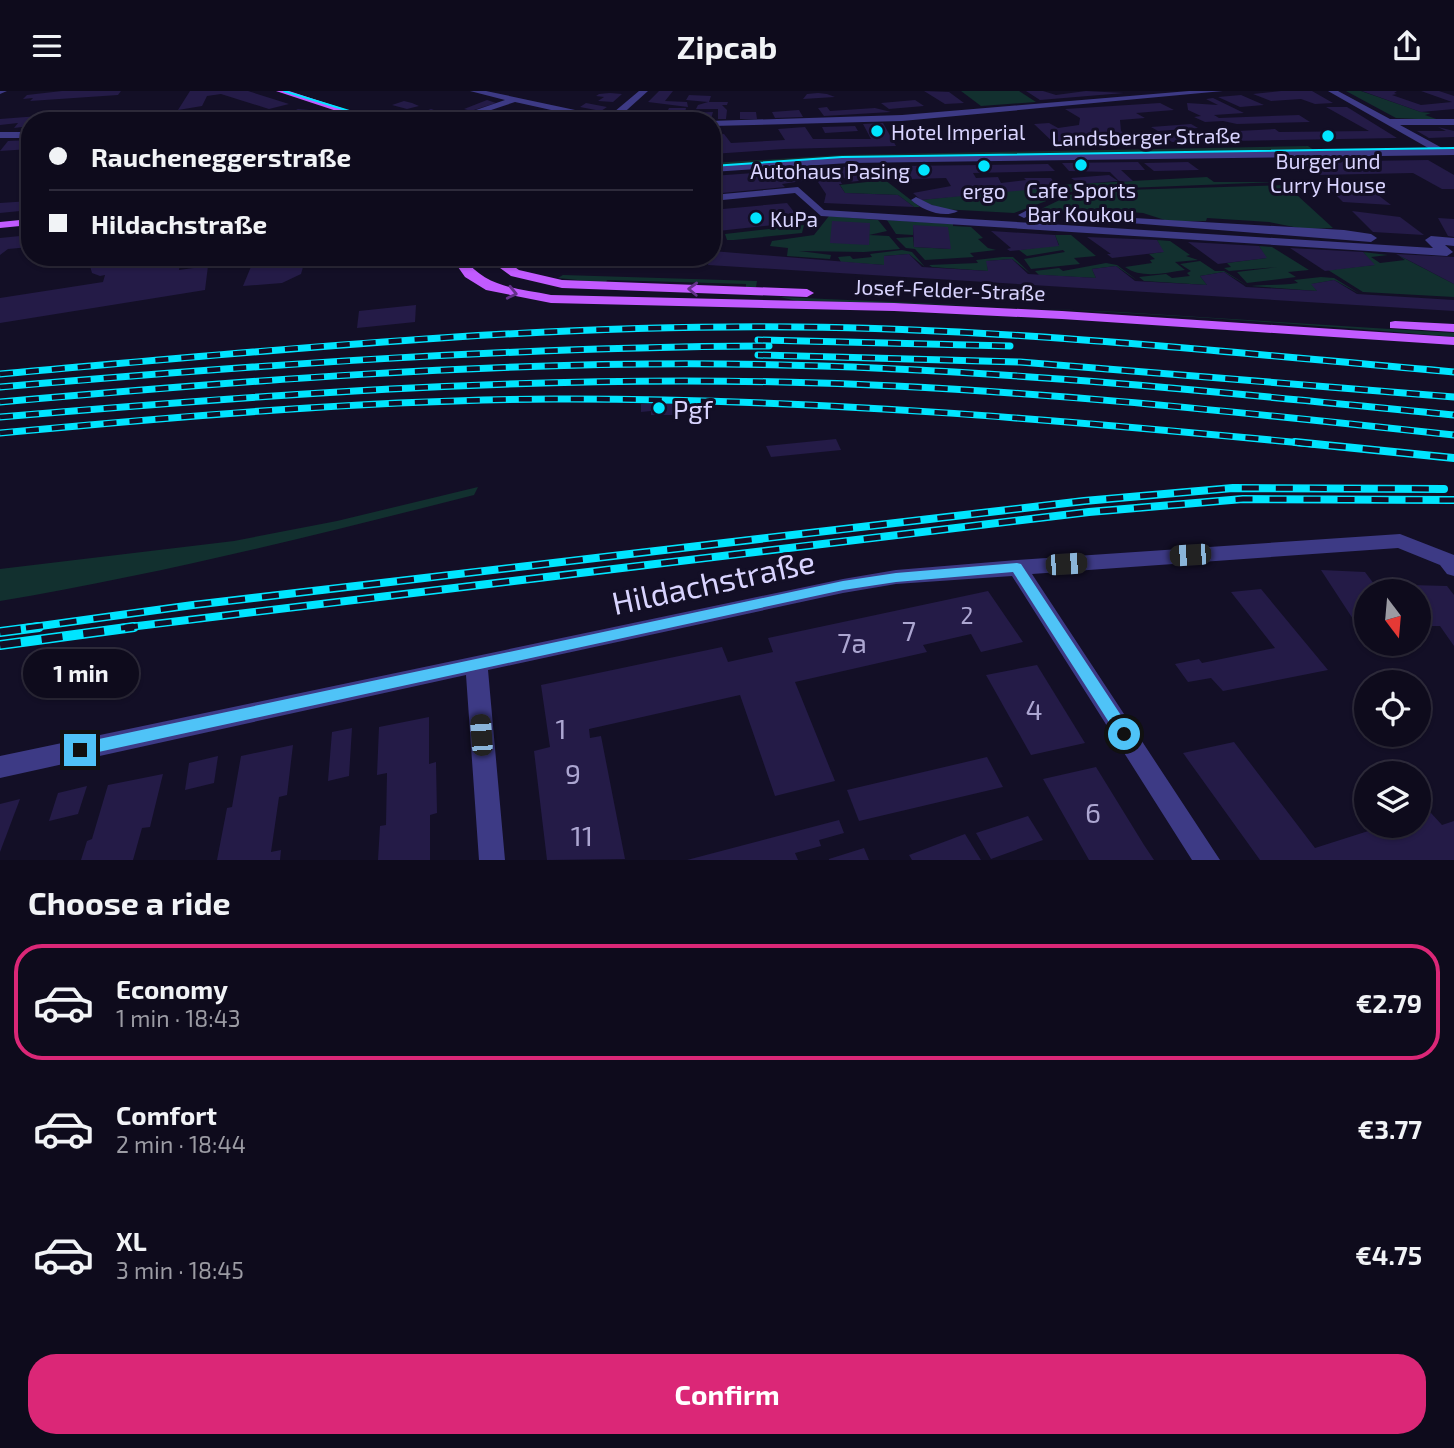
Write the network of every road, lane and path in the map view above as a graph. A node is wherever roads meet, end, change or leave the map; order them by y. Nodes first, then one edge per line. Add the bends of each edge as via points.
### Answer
1 (280, 91) edge
2 (474, 91) edge
3 (644, 91) edge
4 (1219, 91) edge
5 (1332, 91) edge
6 (514, 100) junction
7 (348, 112) edge
8 (476, 112) edge
9 (572, 112) edge
10 (619, 112) edge
11 (1454, 122) edge
12 (721, 123) edge
13 (1386, 123) junction
14 (0, 135) edge
15 (21, 135) edge
16 (1425, 143) junction
17 (1454, 143) edge
18 (1451, 154) edge
19 (721, 160) edge
20 (721, 168) edge
21 (721, 197) edge
22 (916, 200) dead end
23 (929, 208) junction
24 (992, 213) junction
25 (934, 221) junction
26 (21, 223) edge
27 (1183, 224) junction
28 (0, 225) edge
29 (1007, 226) junction
30 (1074, 228) junction
31 (1284, 230) junction
32 (1362, 237) junction
33 (1204, 238) junction
34 (1308, 244) junction
35 (1450, 247) edge
36 (1384, 251) junction
37 (462, 266) edge
38 (505, 266) edge
39 (761, 298) junction
40 (1454, 328) edge
41 (1454, 341) edge
42 (1450, 565) edge
43 (1017, 567) junction
44 (476, 664) junction
45 (0, 767) edge
46 (492, 860) edge
47 (1207, 860) edge

1 - 7 main road
2 - 6 street
3 - 10 street
4 - 12 street via 894,117
5 - 13 street
6 - 8 street
6 - 9 street
11 - 13 street
13 - 16 street
14 - 15 street
16 - 17 street, Landsberger Straße
16 - 18 street
16 - 19 street, Landsberger Straße via 844,153
18 - 20 street, Landsberger Straße via 849,160
21 - 25 street via 798,190 821,215
22 - 23 street
23 - 24 street
23 - 25 street
24 - 29 street
24 - 30 street via 1030,212
25 - 29 street
26 - 28 main road
27 - 30 street
27 - 31 street
27 - 33 street
29 - 30 street
30 - 33 street
31 - 32 street
31 - 34 street
32 - 35 street via 1431,240
32 - 36 street
33 - 34 street
34 - 36 street
35 - 36 street via 1447,253
37 -> 39 main road, Josef-Felder-Straße via 476,279 524,296 579,300
39 -> 38 main road, Josef-Felder-Straße via 562,284
39 - 40 main road, Josef-Felder-Straße via 1077,305
39 - 41 main road, Josef-Felder-Straße
42 - 43 street, Hildachstraße via 1400,541
43 - 44 street, Hildachstraße via 843,586
43 - 47 street
44 - 45 street, Hildachstraße
44 - 46 street

